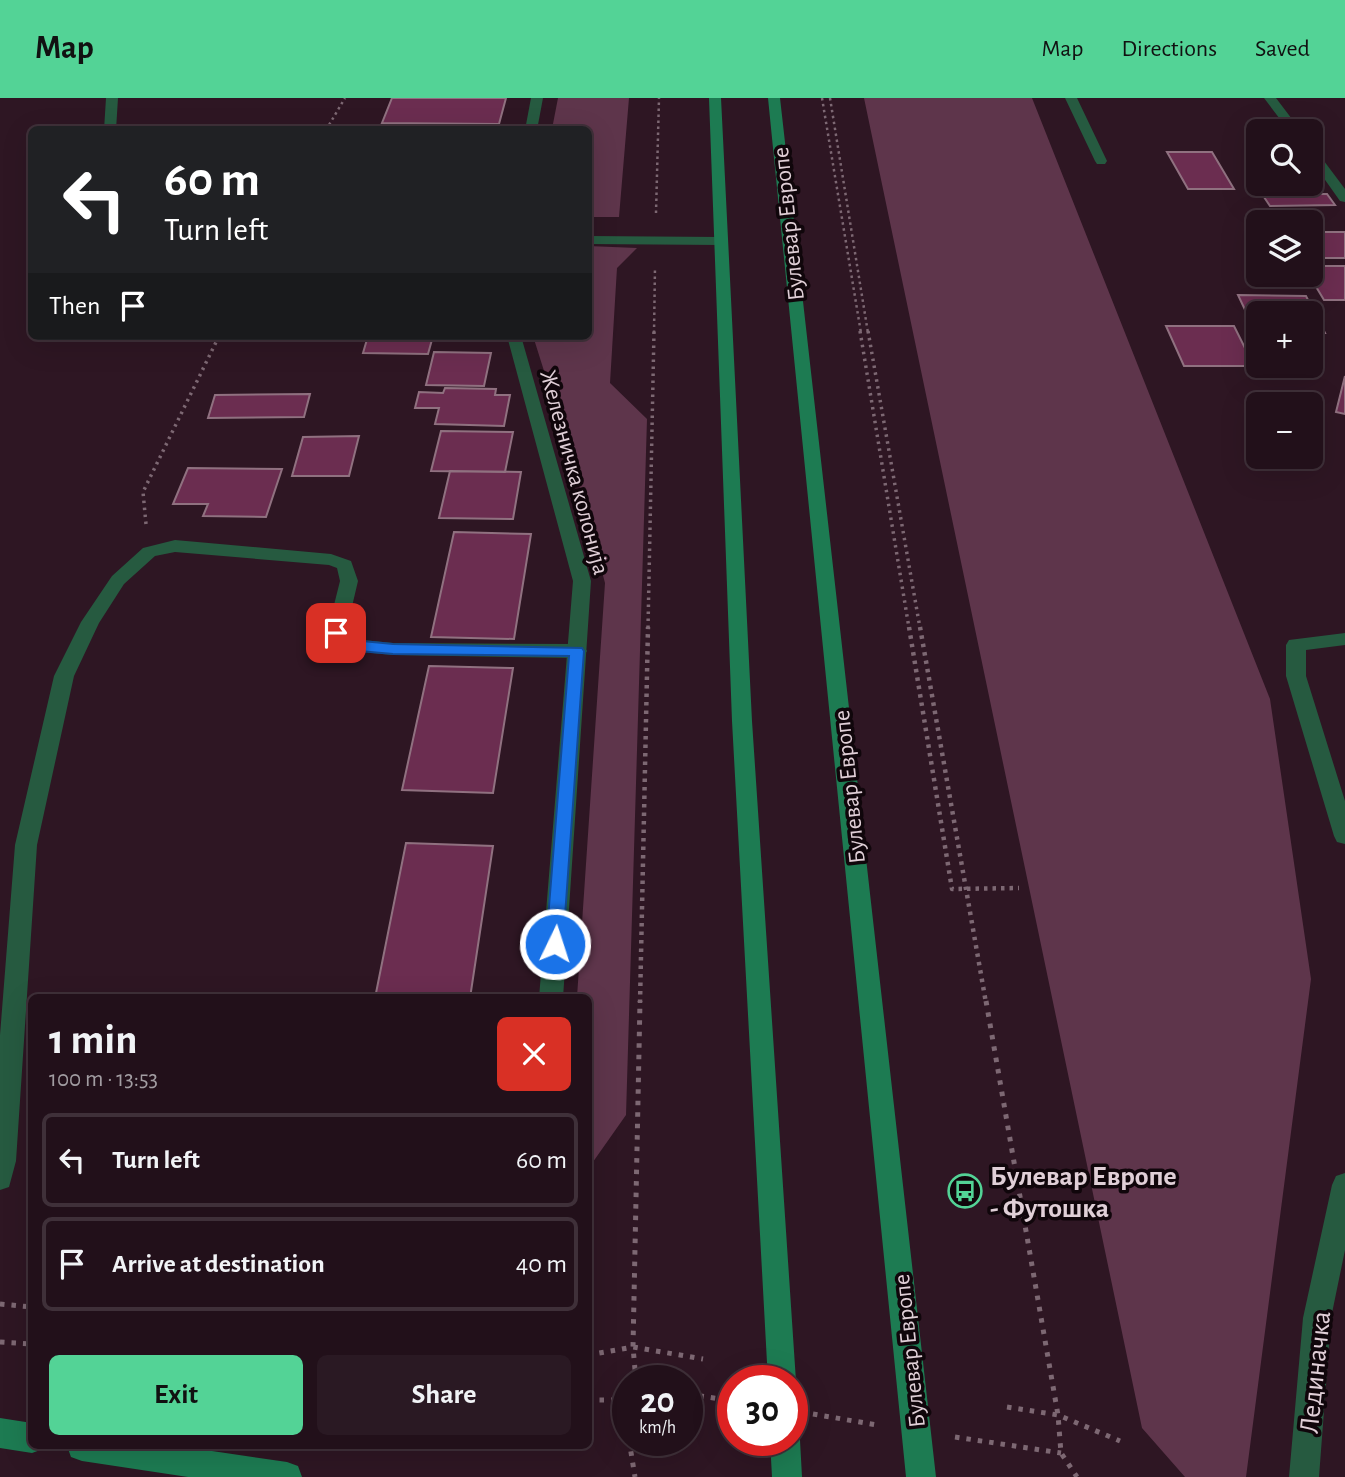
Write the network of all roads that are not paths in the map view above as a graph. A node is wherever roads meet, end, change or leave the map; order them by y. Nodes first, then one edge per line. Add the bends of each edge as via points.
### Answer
1 (112, 98) edge
2 (537, 98) edge
3 (715, 98) edge
4 (774, 98) edge
5 (1071, 98) edge
6 (1270, 98) edge
7 (1286, 119) edge
8 (110, 126) edge
9 (532, 126) edge
10 (1101, 161) dead end
11 (1323, 168) edge
12 (1345, 198) edge
13 (592, 240) edge
14 (720, 242) junction
15 (515, 340) edge
16 (1345, 639) edge
17 (577, 651) junction
18 (1345, 836) edge
19 (551, 994) edge
20 (0, 1178) edge
21 (1345, 1185) edge
22 (781, 1365) edge
23 (0, 1433) edge
24 (28, 1437) edge
25 (102, 1449) edge
26 (786, 1456) edge
27 (287, 1477) edge
28 (787, 1477) edge
29 (921, 1477) edge
30 (1304, 1477) edge

1 - 8 street
2 - 9 street
3 - 14 main road
4 - 29 main road, Булевар Европе
5 - 10 street
6 - 7 street
11 - 12 street
13 - 14 street
14 - 22 main road via 742,720
15 - 17 street, Железничка колонија via 582,581
16 - 18 street via 1296,645 1296,676
17 - 19 street, Железничка колонија
17 - 20 street via 348,645 336,633 349,581 345,565 331,560 175,546 149,552 118,580 90,622 64,676 26,845
21 - 30 street, Лединачка via 1317,1318
23 - 24 main road
25 - 27 main road
26 - 28 main road

